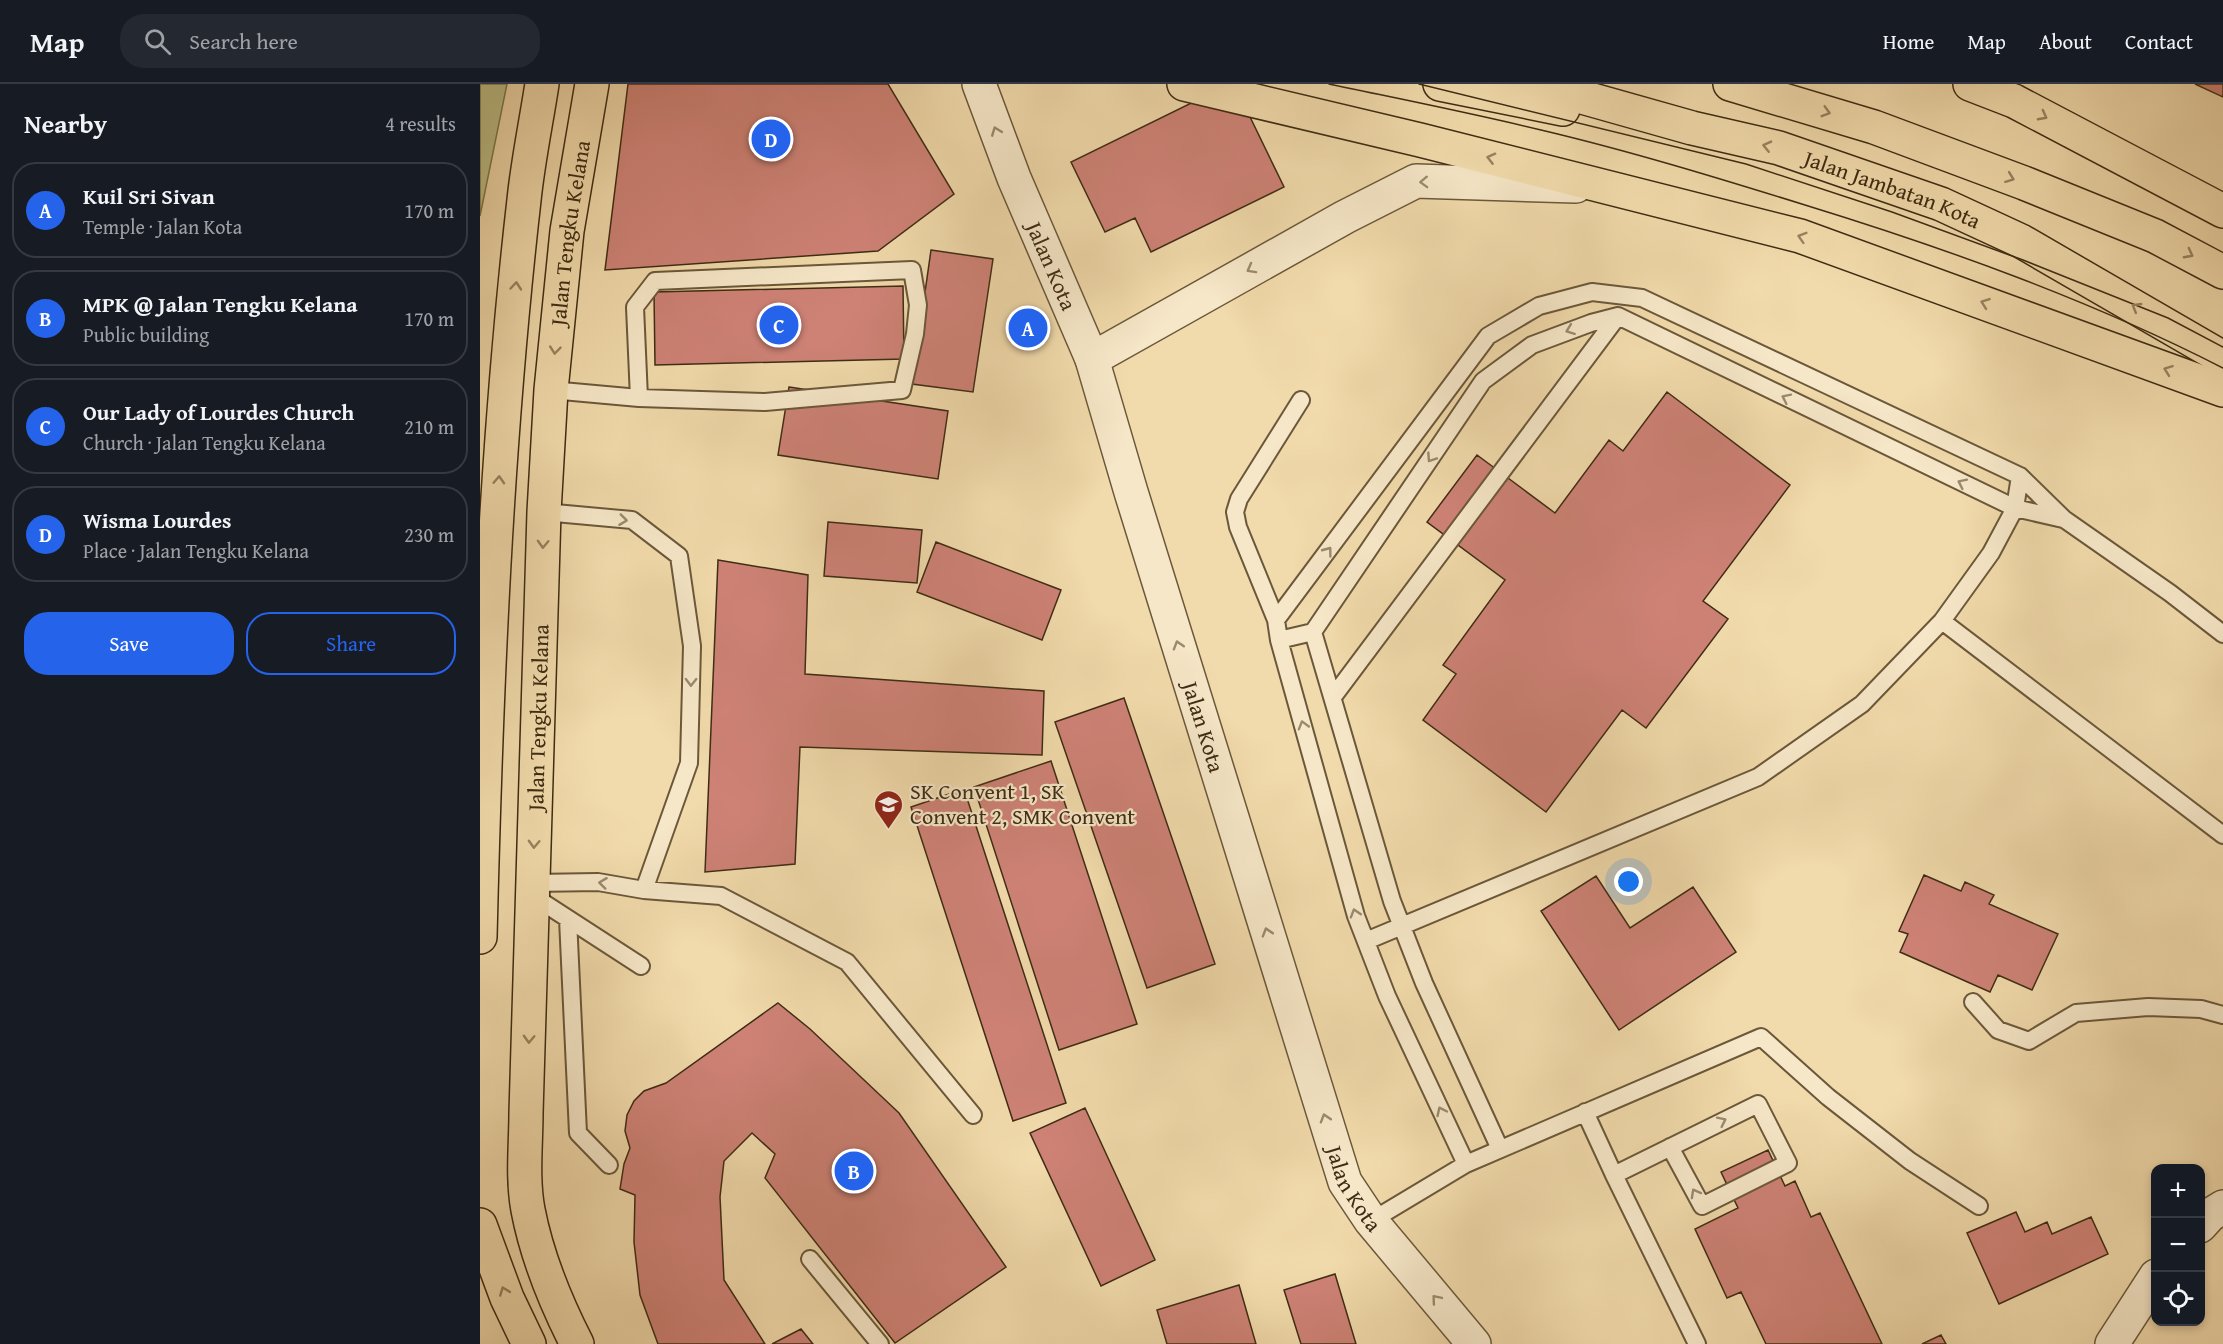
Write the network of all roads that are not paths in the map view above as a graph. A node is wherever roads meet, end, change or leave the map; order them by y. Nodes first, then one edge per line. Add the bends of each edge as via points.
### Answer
1 (542, 84) edge
2 (592, 84) edge
3 (979, 84) edge
4 (1184, 84) edge
5 (1440, 84) edge
6 (1536, 84) edge
7 (1730, 84) edge
8 (1970, 84) edge
9 (1692, 128) junction
10 (1608, 187) junction
11 (2223, 211) edge
12 (2223, 272) edge
13 (1618, 316) junction
14 (2223, 358) edge
15 (1092, 359) junction
16 (551, 390) junction
17 (2223, 390) edge
18 (639, 398) junction
19 (1301, 400) dead end
20 (2020, 476) junction
21 (2014, 508) junction
22 (544, 512) junction
23 (2064, 519) junction
24 (1276, 620) junction
25 (1942, 621) junction
26 (1313, 632) junction
27 (2223, 634) edge
28 (1279, 640) junction
29 (1333, 697) junction
30 (2223, 835) edge
31 (533, 890) junction
32 (644, 891) junction
33 (568, 919) junction
34 (1401, 926) junction
35 (480, 937) edge
36 (1366, 941) junction
37 (641, 966) dead end
38 (1973, 1002) dead end
39 (2223, 1014) edge
40 (1585, 1112) junction
41 (973, 1115) dead end
42 (1670, 1147) junction
43 (1500, 1149) junction
44 (1466, 1164) junction
45 (609, 1166) dead end
46 (1614, 1174) junction
47 (1979, 1206) dead end
48 (2223, 1207) edge
49 (2205, 1220) edge
50 (1371, 1221) junction
51 (480, 1225) edge
52 (810, 1259) dead end
53 (2151, 1284) edge
54 (530, 1344) edge
55 (577, 1344) edge
56 (880, 1344) edge
57 (1474, 1344) edge
58 (1697, 1344) edge
59 (2112, 1344) edge

35 -> 1 highway, Jalan Tengku Kelana via 485,727 501,461 524,199
2 -> 16 highway, Jalan Tengku Kelana via 567,231
15 -> 3 street, Jalan Kota via 1014,178
10 -> 4 highway
5 - 9 highway via 1558,108
6 - 9 highway, Jalan Jambatan Kota
7 -> 12 highway via 1874,127 1960,159 2155,236
8 -> 11 highway via 2014,101
14 -> 9 highway, Jalan Jambatan Kota via 2021,241 1941,204 1779,148
10 -> 15 street via 1416,181 1345,216
17 -> 10 highway via 1800,236
21 -> 13 lane
13 -> 26 lane via 1532,345 1483,381
13 - 29 lane
50 -> 15 street, Jalan Kota via 1345,1182
16 - 18 lane
16 - 22 highway, Jalan Tengku Kelana
18 - 18 lane via 765,402 902,390 918,305 912,270 655,281 635,307
19 - 24 lane via 1234,512
20 - 21 lane
20 - 23 lane
24 -> 20 lane via 1488,336 1539,306 1592,292 1641,298
21 - 23 lane
21 - 25 lane via 1990,553
22 -> 31 highway, Jalan Tengku Kelana
22 -> 32 lane via 632,520 679,556 692,646 689,763
23 - 27 lane
24 - 28 lane
25 - 30 lane
25 - 34 lane via 1862,704 1758,777
26 - 28 lane
26 - 29 lane
36 -> 28 lane
29 - 34 lane
32 -> 31 lane via 598,882
31 - 33 lane
31 -> 55 highway, Jalan Tengku Kelana via 526,1113 528,1209 546,1279
32 - 41 lane via 721,896 847,962
33 - 37 lane
33 - 45 lane via 578,1133
34 - 36 lane
34 - 43 lane
44 -> 36 lane via 1387,996
38 - 39 lane via 1998,1030 2029,1041 2076,1012 2148,1007
40 - 43 lane
40 - 46 lane
40 - 47 lane via 1761,1037 1828,1097 1901,1154
42 -> 42 lane via 1758,1104 1788,1163 1702,1206
42 - 46 lane
43 - 44 lane
44 - 50 lane
46 - 58 lane
48 - 49 street
57 -> 50 street, Jalan Kota
54 -> 51 highway via 507,1298
52 - 56 lane
53 - 59 street

